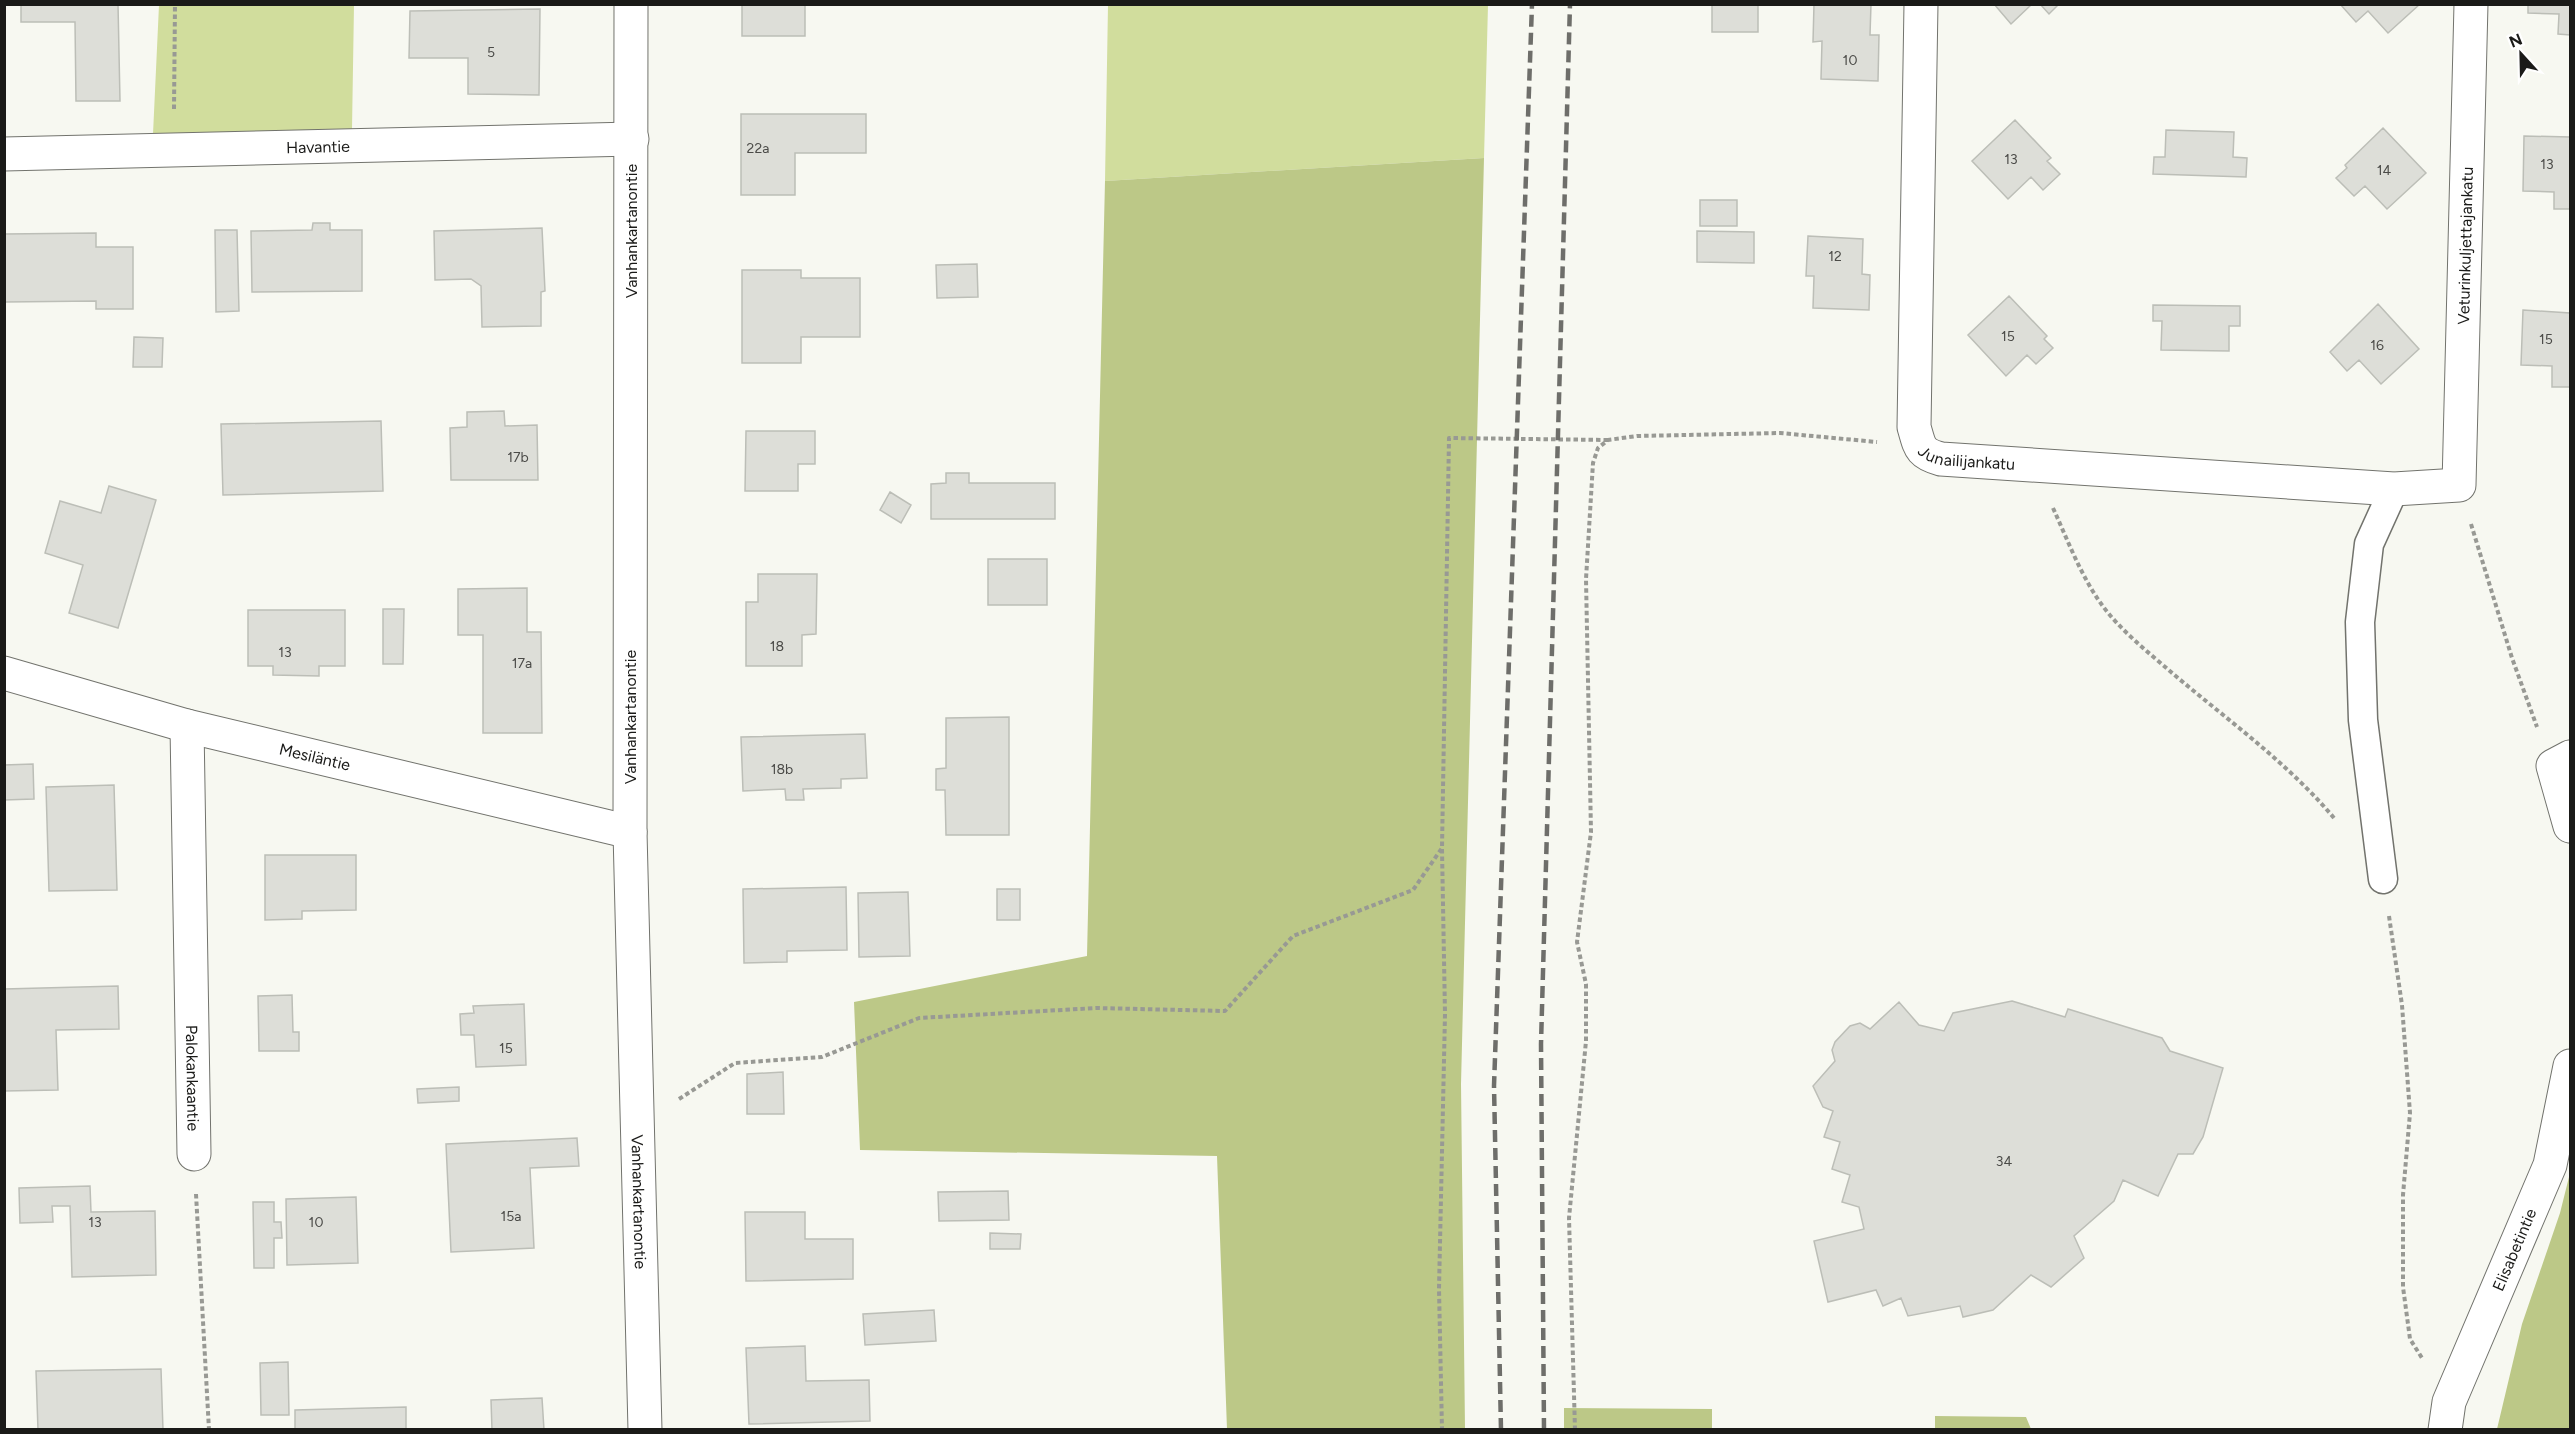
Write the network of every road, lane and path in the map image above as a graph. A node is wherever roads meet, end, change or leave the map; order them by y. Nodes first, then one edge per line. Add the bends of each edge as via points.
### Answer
1 (175, 4) edge
2 (631, 4) edge
3 (1921, 4) edge
4 (2471, 4) edge
5 (632, 139) junction
6 (174, 150) junction
7 (4, 154) edge
8 (1608, 440) junction
9 (1920, 448) junction
10 (2034, 466) junction
11 (2459, 485) junction
12 (2394, 489) junction
13 (4, 674) edge
14 (187, 726) junction
15 (2562, 761) edge
16 (2340, 824) dead end
17 (2571, 826) edge
18 (630, 832) junction
19 (1442, 848) junction
20 (2383, 879) dead end
21 (2386, 909) dead end
22 (2571, 1066) edge
23 (637, 1129) junction
24 (194, 1154) joint
25 (2447, 1416) edge
26 (208, 1430) edge
27 (645, 1430) edge
28 (1442, 1430) edge
29 (1575, 1430) edge

1 - 6 path
2 - 5 street, Vanhankartanontie
3 - 9 street, Junailijankatu via 1914,427
4 - 11 street, Veturinkuljettajankatu
5 - 6 street, Havantie
5 - 18 street, Vanhankartanontie
6 - 7 street, Havantie
8 - 9 path via 1780,433
8 - 19 path via 1449,438
8 - 29 path via 1598,448 1593,463 1586,579 1591,832 1577,942 1586,984 1586,1041 1569,1218
9 - 10 street, Junailijankatu via 1926,455 1941,459
10 - 12 street, Junailijankatu
10 - 16 path via 2078,564 2103,606 2150,654 2309,790
11 - 12 street, Junailijankatu
11 - 15 path via 2512,658
12 - 20 lane via 2369,544 2360,622 2363,720
13 - 14 street, Mesiläntie
14 - 18 street, Mesiläntie
14 - 24 street, Palokankaantie
15 - 17 street
18 - 23 street, Vanhankartanontie
19 - 23 path via 1413,890 1293,936 1225,1011 1096,1008 919,1018 822,1057 735,1063
19 - 28 path
21 - 25 path via 2391,919 2402,1005 2410,1113 2403,1195 2403,1287 2410,1339
22 - 25 street, Elisabetintie via 2550,1165
23 - 27 street, Vanhankartanontie
24 - 26 path, Palokankaantie

